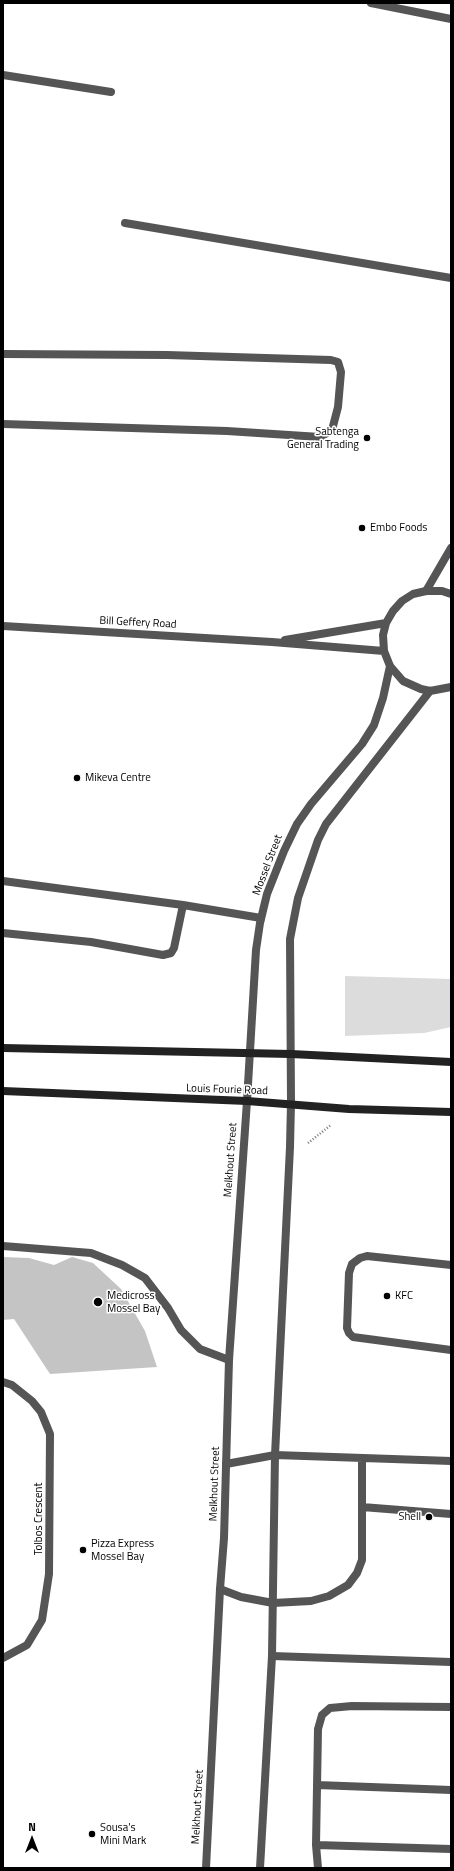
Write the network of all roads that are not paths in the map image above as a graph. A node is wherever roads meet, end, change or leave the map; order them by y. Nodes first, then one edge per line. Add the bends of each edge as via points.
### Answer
1 (371, 3) edge
2 (451, 19) edge
3 (3, 75) edge
4 (111, 92) dead end
5 (126, 223) dead end
6 (451, 278) edge
7 (3, 354) edge
8 (3, 424) edge
9 (451, 548) edge
10 (426, 591) junction
11 (451, 594) edge
12 (386, 623) junction
13 (3, 626) edge
14 (272, 642) junction
15 (384, 651) junction
16 (390, 666) junction
17 (451, 687) edge
18 (430, 691) junction
19 (3, 880) edge
20 (183, 905) junction
21 (261, 918) junction
22 (3, 933) edge
23 (3, 1048) edge
24 (249, 1053) junction
25 (291, 1054) junction
26 (451, 1062) edge
27 (3, 1092) edge
28 (247, 1101) junction
29 (291, 1103) junction
30 (451, 1112) edge
31 (3, 1246) edge
32 (451, 1265) edge
33 (451, 1350) edge
34 (229, 1360) junction
35 (3, 1382) edge
36 (275, 1456) junction
37 (362, 1458) junction
38 (451, 1461) edge
39 (226, 1464) junction
40 (362, 1507) junction
41 (451, 1514) edge
42 (220, 1589) junction
43 (272, 1603) junction
44 (272, 1656) junction
45 (3, 1658) edge
46 (451, 1662) edge
47 (451, 1707) edge
48 (317, 1785) junction
49 (451, 1790) edge
50 (316, 1845) junction
51 (451, 1849) edge
52 (206, 1868) edge
53 (260, 1868) edge
54 (318, 1868) edge

1 - 2 street
3 - 4 street
5 - 6 street
7 - 8 street via 331,360 338,362 341,372 338,407 332,430 320,437 227,431
9 - 10 street
10 - 11 street
10 - 12 street via 413,594 402,601
12 - 14 street, Bill Geffery Road
12 - 15 street via 383,635
13 - 14 street, Bill Geffery Road
14 - 15 street, Bill Geffery Road
15 - 16 street
16 - 18 street via 412,686
16 - 21 street, Mossel Street via 374,725 362,744 297,824 267,894
17 - 18 street
18 - 25 street via 326,824 318,840 298,898 290,939
19 - 20 street
20 - 21 street
20 - 22 street via 174,948 163,955 91,942
21 - 24 street, Mossel Street via 256,950
23 - 24 main road
24 - 25 main road
24 - 28 street, Mossel Street
25 - 26 main road
25 - 29 street
27 - 28 main road, Louis Fourie Road
28 - 29 main road, Louis Fourie Road
28 - 34 street, Melkhout Street
29 - 30 main road, Louis Fourie Road
29 - 36 street
31 - 34 street via 91,1253 122,1265 145,1278 181,1330 200,1349
32 - 33 street via 367,1256 360,1258 352,1264 349,1273 347,1328 353,1337
34 - 39 street, Melkhout Street
35 - 45 street, Tolbos Crescent via 12,1385 41,1412 50,1434 50,1442 49,1574 42,1620 27,1645
36 - 37 street
36 - 39 street
36 - 43 street
37 - 38 street
37 - 40 street
39 - 42 street, Melkhout Street
40 - 41 street
40 - 43 street via 362,1560 348,1585 329,1596 311,1601
42 - 43 street via 241,1597
42 - 52 street, Melkhout Street
43 - 44 street
44 - 46 street
44 - 53 street
47 - 48 street via 330,1708 322,1715 318,1729
48 - 49 street
48 - 50 street
50 - 51 street
50 - 54 street

